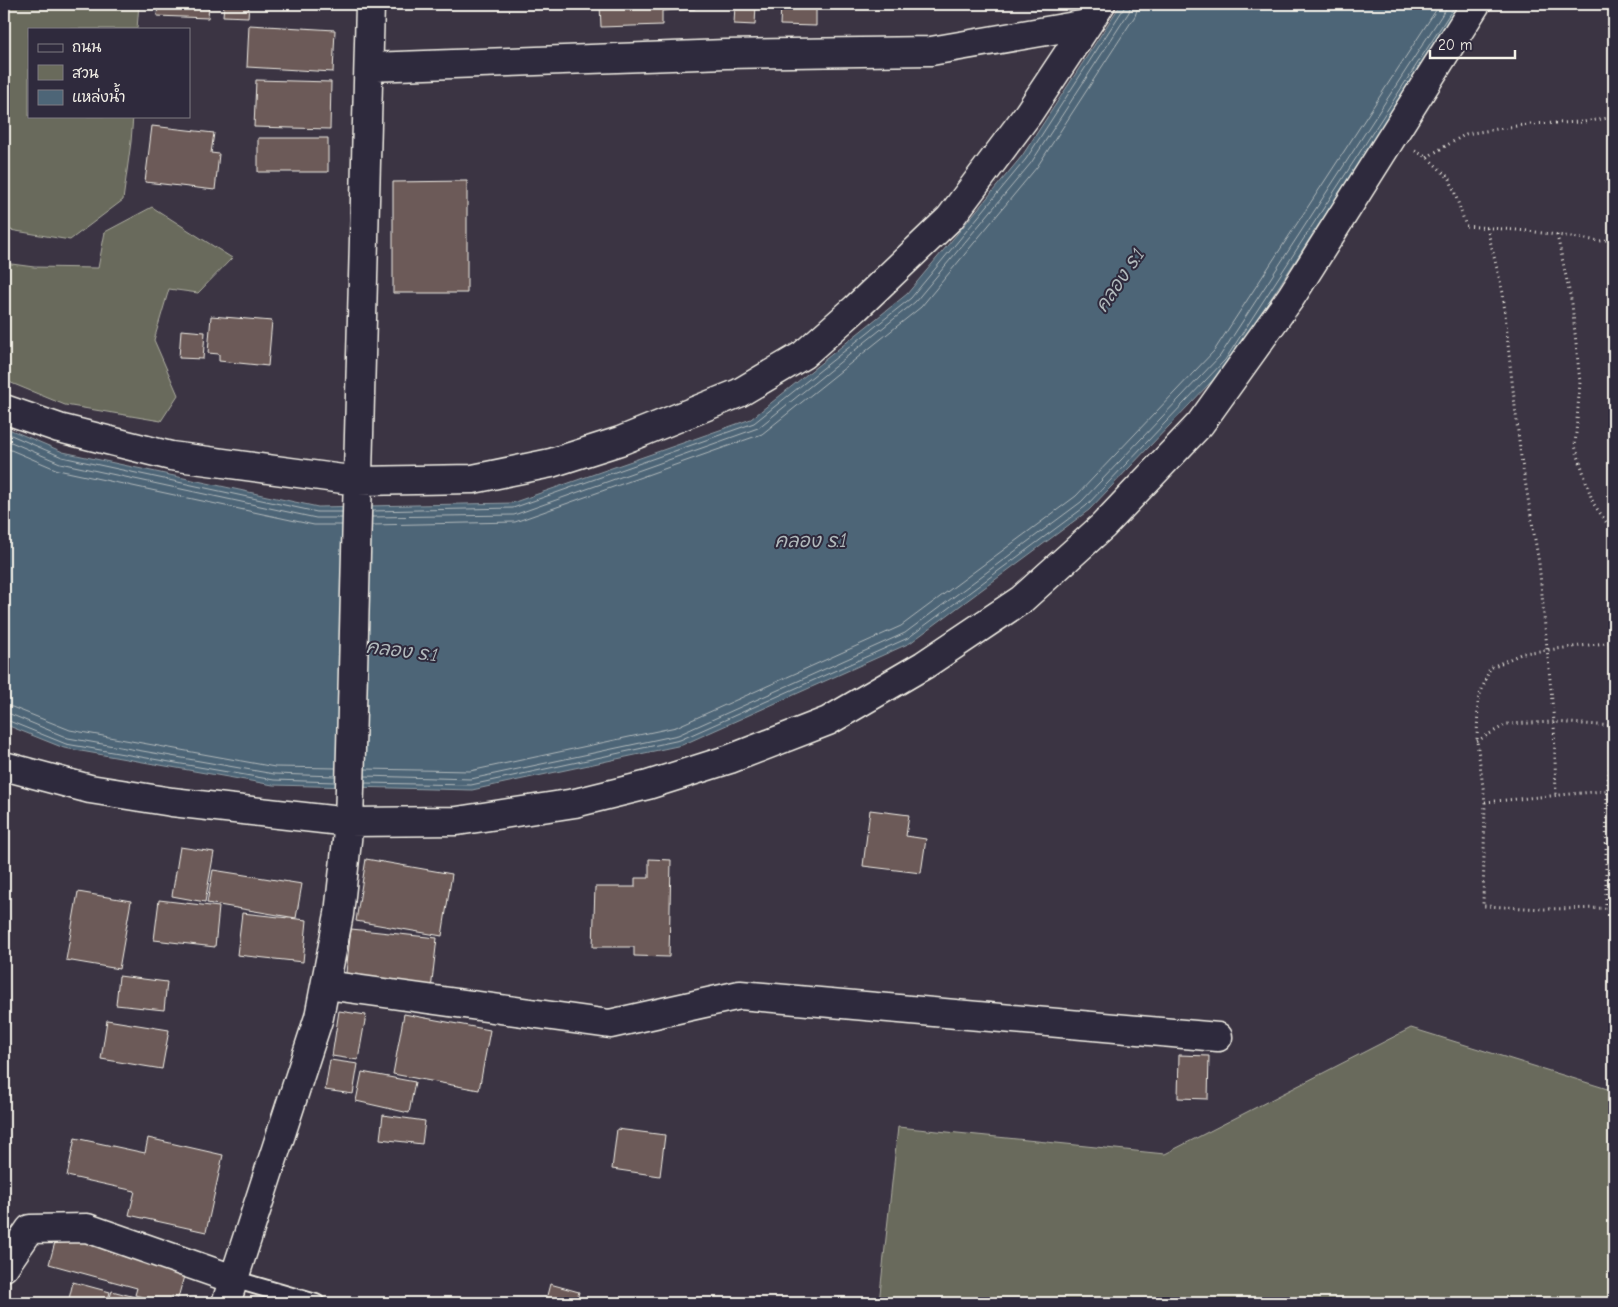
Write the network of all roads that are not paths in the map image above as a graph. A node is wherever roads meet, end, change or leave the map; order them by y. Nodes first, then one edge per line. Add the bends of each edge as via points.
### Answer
1 (370, 4) edge
2 (1476, 4) edge
3 (1094, 14) edge
4 (369, 67) junction
5 (4, 409) edge
6 (358, 481) junction
7 (4, 766) edge
8 (349, 822) junction
9 (326, 985) junction
10 (1218, 1037) dead end
11 (4, 1267) edge
12 (229, 1291) edge
13 (316, 1303) edge

1 - 4 street
2 - 8 street via 1291,298 1200,424 1103,526 1021,600 924,665 828,721 730,759 648,786 575,803 456,821
3 - 4 street via 931,51 716,54
3 - 6 street via 1028,114 950,218 802,355 739,393 620,441 551,462 473,478
4 - 6 street
5 - 6 street via 58,428 171,456
6 - 8 street
7 - 8 street via 90,788 172,802
8 - 9 street via 340,914
9 - 10 street via 610,1024 740,995
9 - 12 street via 319,1017
11 - 12 street via 30,1229 87,1228
12 - 13 lane

